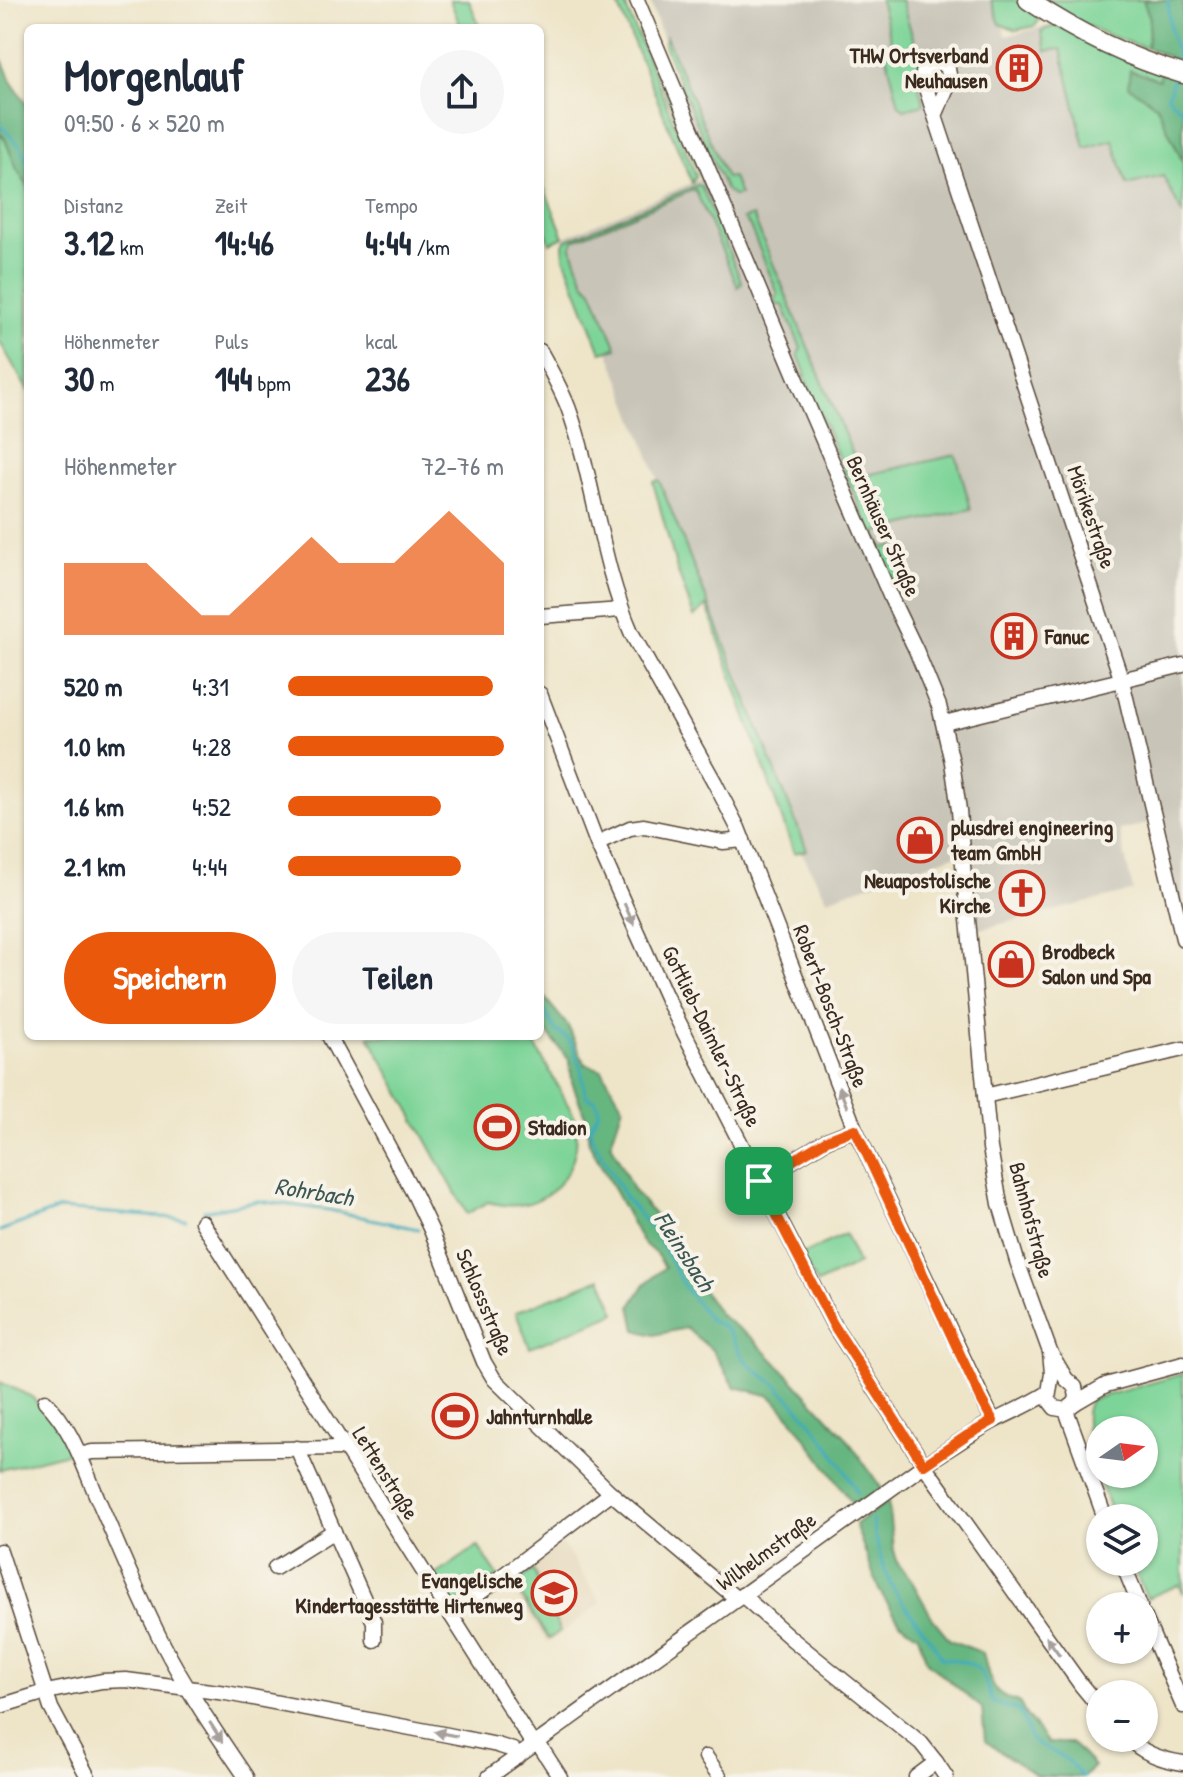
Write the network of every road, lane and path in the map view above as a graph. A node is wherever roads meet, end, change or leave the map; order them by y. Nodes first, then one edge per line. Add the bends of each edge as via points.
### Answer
1 (637, 0) edge
2 (1028, 0) edge
3 (1183, 74) edge
4 (935, 116) dead end
5 (544, 358) edge
6 (554, 377) junction
7 (544, 382) edge
8 (621, 610) junction
9 (544, 616) edge
10 (1183, 665) edge
11 (1122, 681) junction
12 (544, 704) edge
13 (944, 723) junction
14 (743, 840) junction
15 (597, 843) junction
16 (1183, 939) edge
17 (331, 1040) edge
18 (1183, 1049) edge
19 (985, 1096) junction
20 (855, 1129) junction
21 (759, 1181) junction
22 (202, 1222) dead end
23 (1050, 1352) junction
24 (1183, 1364) edge
25 (1069, 1382) junction
26 (1106, 1385) junction
27 (1058, 1400) junction
28 (45, 1401) dead end
29 (993, 1421) junction
30 (297, 1448) junction
31 (344, 1448) junction
32 (80, 1455) junction
33 (924, 1465) junction
34 (611, 1493) junction
35 (1099, 1504) edge
36 (334, 1531) junction
37 (0, 1551) edge
38 (275, 1568) dead end
39 (739, 1597) junction
40 (457, 1612) junction
41 (374, 1640) dead end
42 (1158, 1648) edge
43 (187, 1687) junction
44 (1086, 1690) edge
45 (46, 1692) junction
46 (0, 1706) edge
47 (1183, 1706) edge
48 (536, 1744) junction
49 (1146, 1752) edge
50 (518, 1757) junction
51 (706, 1757) dead end
52 (936, 1762) junction
53 (1183, 1763) edge
54 (88, 1777) edge
55 (246, 1777) edge
56 (489, 1777) edge
57 (560, 1777) edge
58 (720, 1777) edge
59 (916, 1777) edge
60 (946, 1777) edge

1 - 13 street, Bernhäuser Straße
2 - 3 main road via 1122,52
4 - 11 street, Mörikestraße
5 - 6 street, Robert-Bosch-Straße
6 - 7 street
6 - 8 street, Robert-Bosch-Straße via 583,455
8 - 9 street
8 - 14 street, Robert-Bosch-Straße
10 - 11 street
11 - 13 street
11 - 16 street, Mörikestraße
12 - 15 street, Gottlieb-Daimler-Straße
13 - 19 street, Bernhäuser Straße via 959,810
14 - 15 street via 723,842 644,826
20 -> 14 street, Robert-Bosch-Straße
15 -> 21 street, Gottlieb-Daimler-Straße via 666,997
17 - 34 street, Schlossstraße via 414,1194 494,1379
18 - 19 street
19 - 23 street, Bahnhofstraße via 1000,1204
20 - 21 street
20 - 29 street, Robert-Bosch-Straße
21 - 33 street, Gottlieb-Daimler-Straße via 833,1324
22 - 31 street, Lettenstraße
23 - 25 street, Bahnhofstraße
23 - 27 street, Bahnhofstraße
24 - 26 street
25 - 26 street
25 - 27 street via 1057,1381
25 - 27 street, Bahnhofstraße via 1077,1391
26 - 27 street
27 - 29 street, Wilhelmstraße
27 - 35 street, Bahnhofstraße
28 - 32 street
29 - 33 street, Wilhelmstraße
30 - 31 street
30 - 32 street
30 - 36 street
31 - 40 street, Lettenstraße
32 - 43 street
33 - 39 street, Wilhelmstraße
44 -> 33 street, Gottlieb-Daimler-Straße
34 - 39 street, Schlossstraße
34 - 40 street
36 - 38 street
36 - 41 street via 374,1622
37 - 45 street
39 - 48 street, Wilhelmstraße
39 - 52 street, Schlossstraße via 921,1743
40 - 48 street, Lettenstraße
42 - 47 street
43 - 45 street via 126,1680
50 -> 43 street via 513,1750 448,1735
43 -> 55 street
45 - 46 street
45 - 54 street
48 - 50 street, Wilhelmstraße
48 - 57 street, Lettenstraße
49 - 53 street
50 - 56 street, Wilhelmstraße
51 - 58 street
52 - 59 street
52 - 60 street, Schlossstraße

